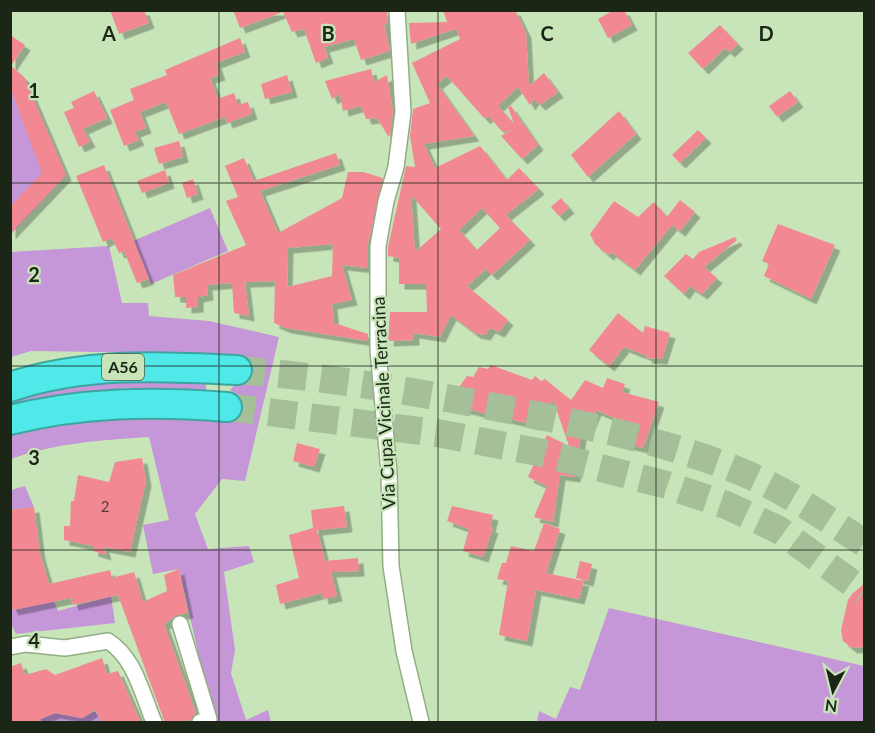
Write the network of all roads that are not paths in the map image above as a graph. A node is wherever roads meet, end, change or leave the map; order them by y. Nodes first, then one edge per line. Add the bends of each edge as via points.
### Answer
1 (397, 10) edge
2 (237, 370) tunnel mouth
3 (10, 387) edge
4 (227, 407) tunnel mouth
5 (10, 420) edge
6 (180, 624) dead end
7 (10, 647) edge
8 (154, 723) edge
9 (200, 723) edge
10 (421, 723) edge

1 - 10 street, Via Cupa Vicinale Terracina via 403,112 396,167 378,246 378,350 389,472 391,566 406,661
2 - 3 highway, A56 via 121,367 68,373
4 - 5 highway, A56 via 170,402 102,404
6 - 9 street via 209,719
7 - 8 street via 26,644 65,648 108,641 120,649 132,668

